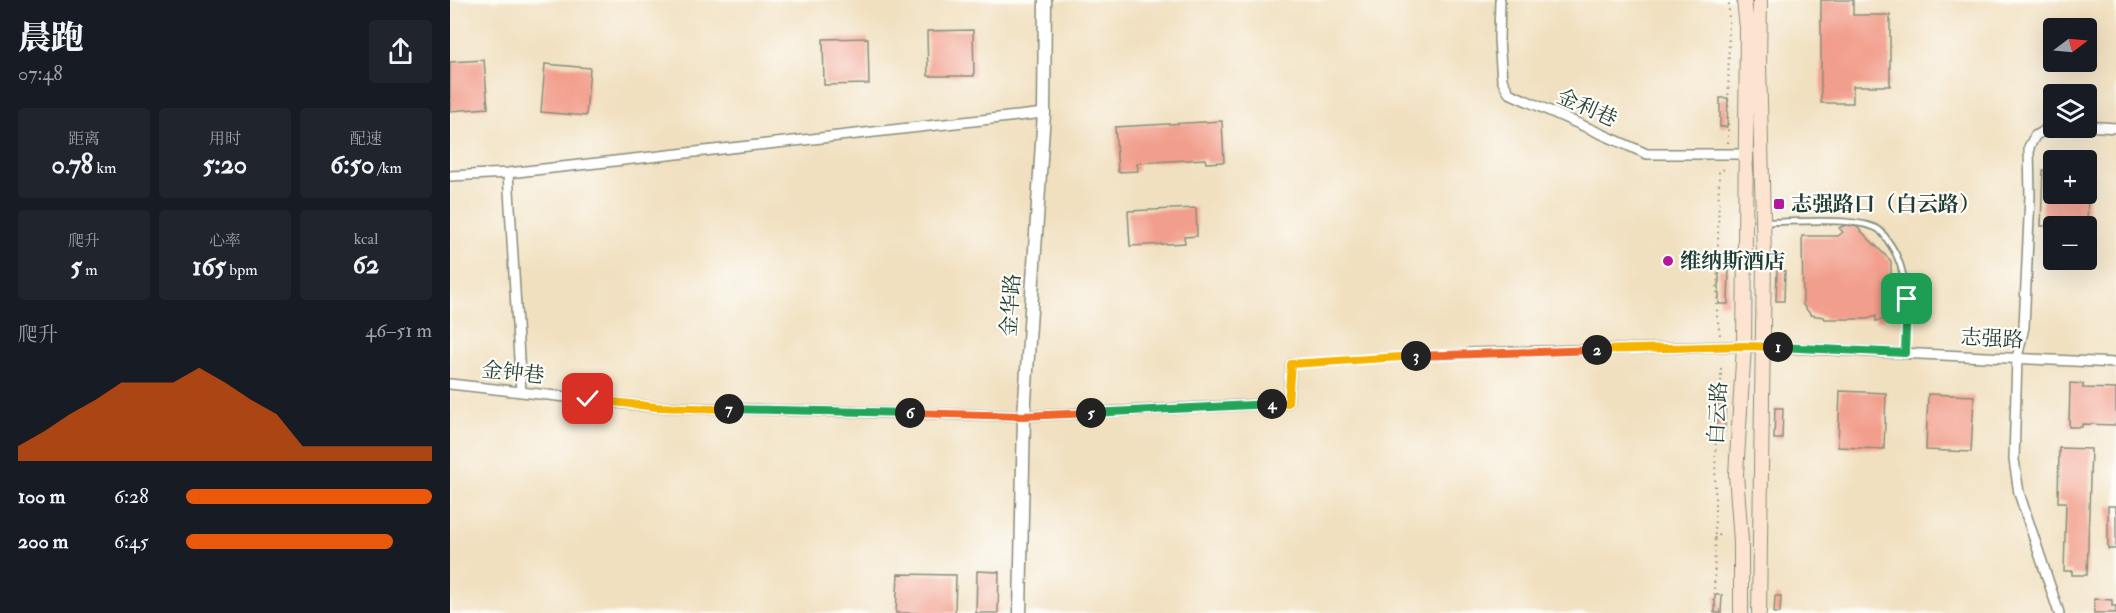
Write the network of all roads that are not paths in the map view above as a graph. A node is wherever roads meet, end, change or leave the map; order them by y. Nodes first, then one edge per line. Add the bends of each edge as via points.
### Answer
1 (1045, 0) edge
2 (1500, 0) edge
3 (1744, 0) edge
4 (1760, 0) edge
5 (1044, 113) junction
6 (2097, 127) edge
7 (2116, 128) edge
8 (2043, 131) edge
9 (1745, 154) junction
10 (508, 173) junction
11 (450, 176) edge
12 (1763, 222) junction
13 (1744, 346) junction
14 (1763, 346) junction
15 (1470, 353) joint
16 (1905, 353) junction
17 (2017, 358) junction
18 (2116, 363) edge
19 (1291, 364) joint
20 (450, 384) edge
21 (521, 392) junction
22 (1023, 416) junction
23 (1020, 613) edge
24 (1741, 613) edge
25 (1759, 613) edge
26 (2060, 613) edge

1 - 5 street, 金华路
2 - 9 street, 金利巷 via 1502,80 1509,93 1647,154
3 - 9 main road, 白云路
4 - 12 main road, 白云路
5 - 10 street
5 - 22 street, 金华路
6 - 7 street
8 - 17 street via 2030,147 2024,327
9 - 13 main road, 白云路
10 - 11 street
10 - 21 street
12 - 14 main road, 白云路
12 - 16 lane via 1858,222 1879,228 1897,254 1904,276
13 - 14 street, 志强路
13 - 15 street, 志强路
13 - 24 main road, 白云路 via 1736,474
14 - 16 street, 志强路
14 - 25 main road, 白云路
15 - 19 lane
16 - 17 street, 志强路
17 - 18 street, 志强路
17 - 26 street via 2014,460 2019,494
19 - 22 street, 金钟巷 via 1288,403
20 - 21 street, 金钟巷
21 - 22 street, 金钟巷 via 656,407
22 - 23 street, 金华路

